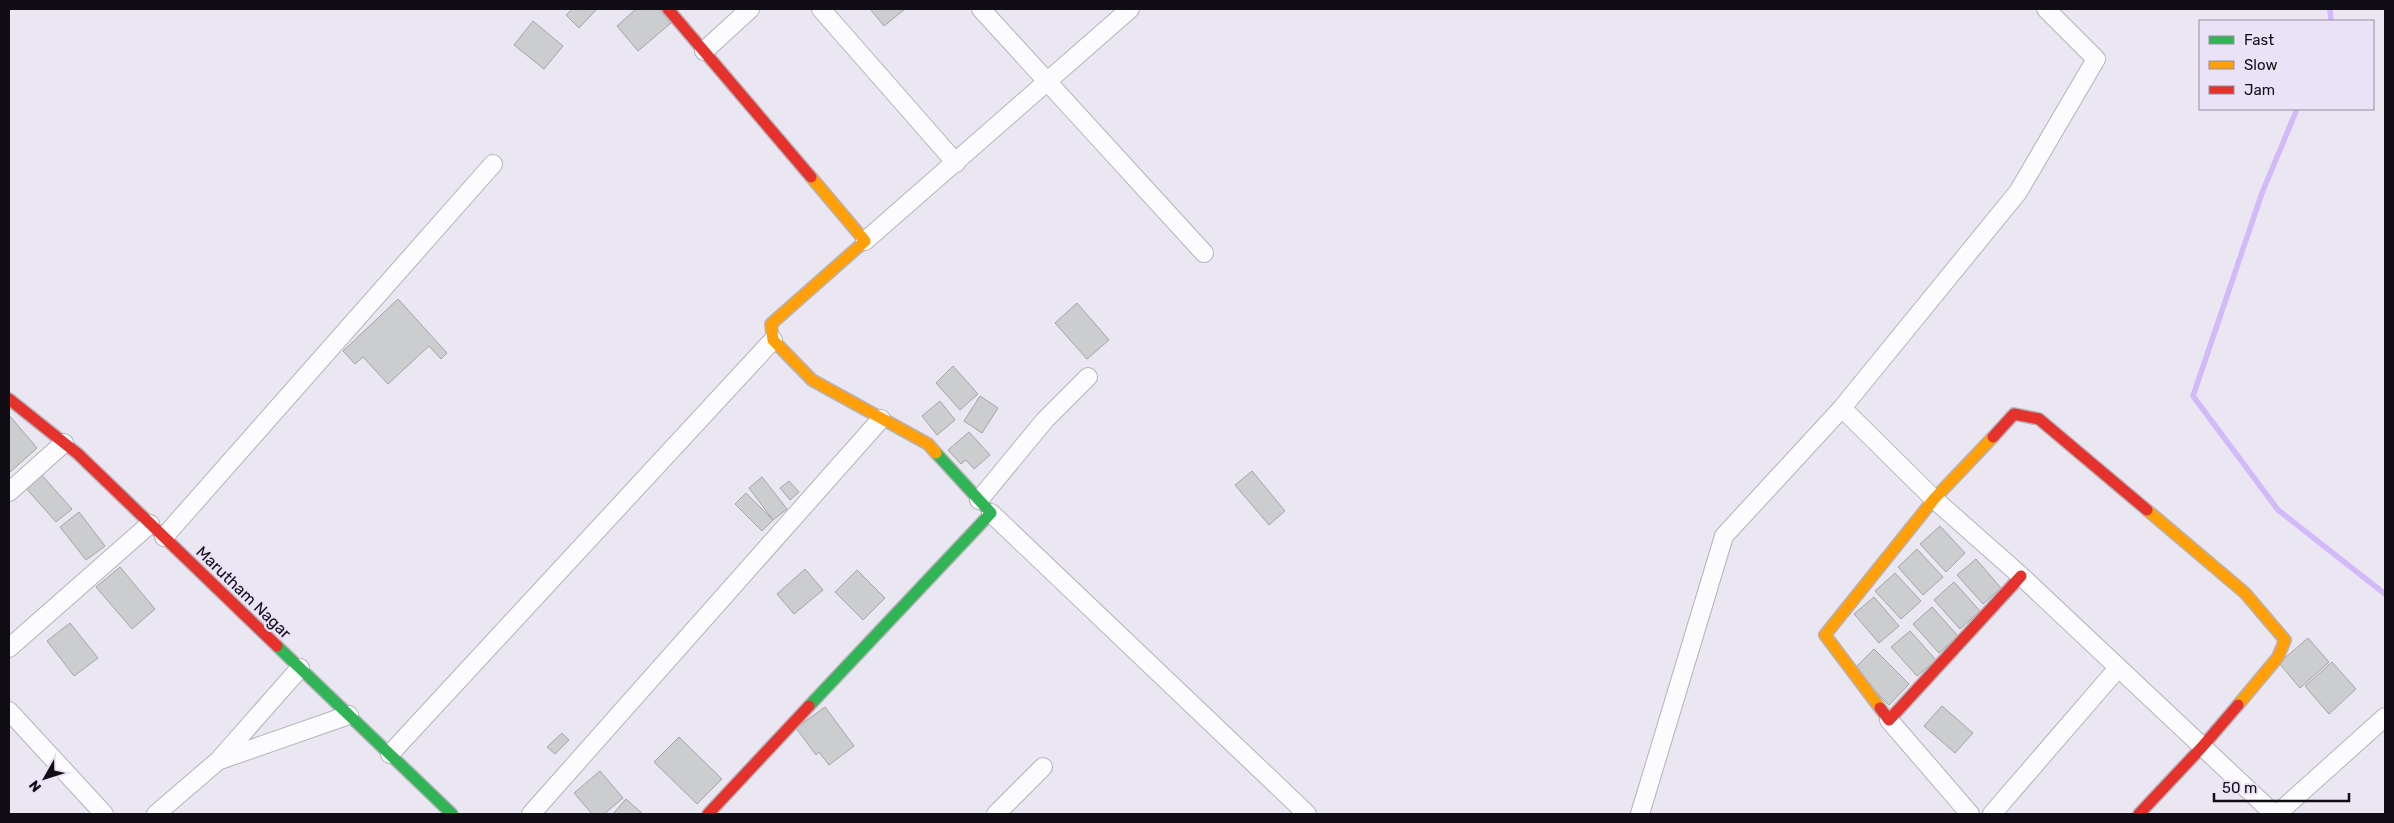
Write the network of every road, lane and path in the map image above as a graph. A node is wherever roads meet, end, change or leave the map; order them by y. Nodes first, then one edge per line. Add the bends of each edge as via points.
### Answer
1 (668, 9) edge
2 (750, 9) edge
3 (821, 9) edge
4 (982, 9) edge
5 (1130, 9) edge
6 (2046, 9) edge
7 (704, 52) junction
8 (1047, 81) junction
9 (956, 162) junction
10 (493, 164) dead end
11 (865, 241) junction
12 (1204, 253) dead end
13 (772, 340) junction
14 (1088, 377) dead end
15 (9, 399) edge
16 (1842, 408) junction
17 (881, 420) junction
18 (64, 443) junction
19 (9, 492) edge
20 (1934, 499) junction
21 (979, 500) junction
22 (991, 513) junction
23 (150, 524) junction
24 (164, 537) junction
25 (2021, 576) junction
26 (9, 648) edge
27 (300, 668) junction
28 (2118, 668) junction
29 (9, 711) edge
30 (349, 715) junction
31 (2385, 717) edge
32 (1889, 720) junction
33 (2202, 747) junction
34 (390, 754) junction
35 (219, 760) junction
36 (1043, 767) dead end
37 (104, 814) edge
38 (156, 814) edge
39 (452, 814) edge
40 (531, 814) edge
41 (708, 814) edge
42 (996, 814) edge
43 (1307, 814) edge
44 (1640, 814) edge
45 (1970, 814) edge
46 (1992, 814) edge
47 (2139, 814) edge
48 (2275, 814) edge

1 - 7 street
2 - 7 street
3 - 9 street
4 - 8 street
5 - 8 street
6 - 16 street via 2096,60 2018,192
7 - 11 street
8 - 9 street
8 - 12 street
9 - 11 street
10 - 24 street
11 - 13 street via 771,324
13 - 17 street via 812,380
13 - 34 street
14 - 21 street via 1045,420
15 - 18 street, Marutham Nagar
16 - 20 street
16 - 44 street via 1724,536
17 - 21 street via 928,444
17 - 40 street
18 - 19 street
18 - 23 street, Marutham Nagar
20 - 25 street
20 - 32 street via 1825,635
20 - 33 street via 2014,414 2039,419 2245,593 2285,640 2278,657
21 - 22 street
22 - 41 street
22 - 43 street
23 - 24 street, Marutham Nagar
23 - 26 street
24 - 27 street, Marutham Nagar
25 - 28 street
25 - 32 street
27 - 30 street, Marutham Nagar
27 - 35 street
28 - 33 street
28 - 46 street
29 - 37 street
30 - 34 street, Marutham Nagar
30 - 35 street
31 - 48 street
32 - 45 street
33 - 47 street
33 - 48 street
34 - 39 street, Marutham Nagar
35 - 38 street
36 - 42 street

